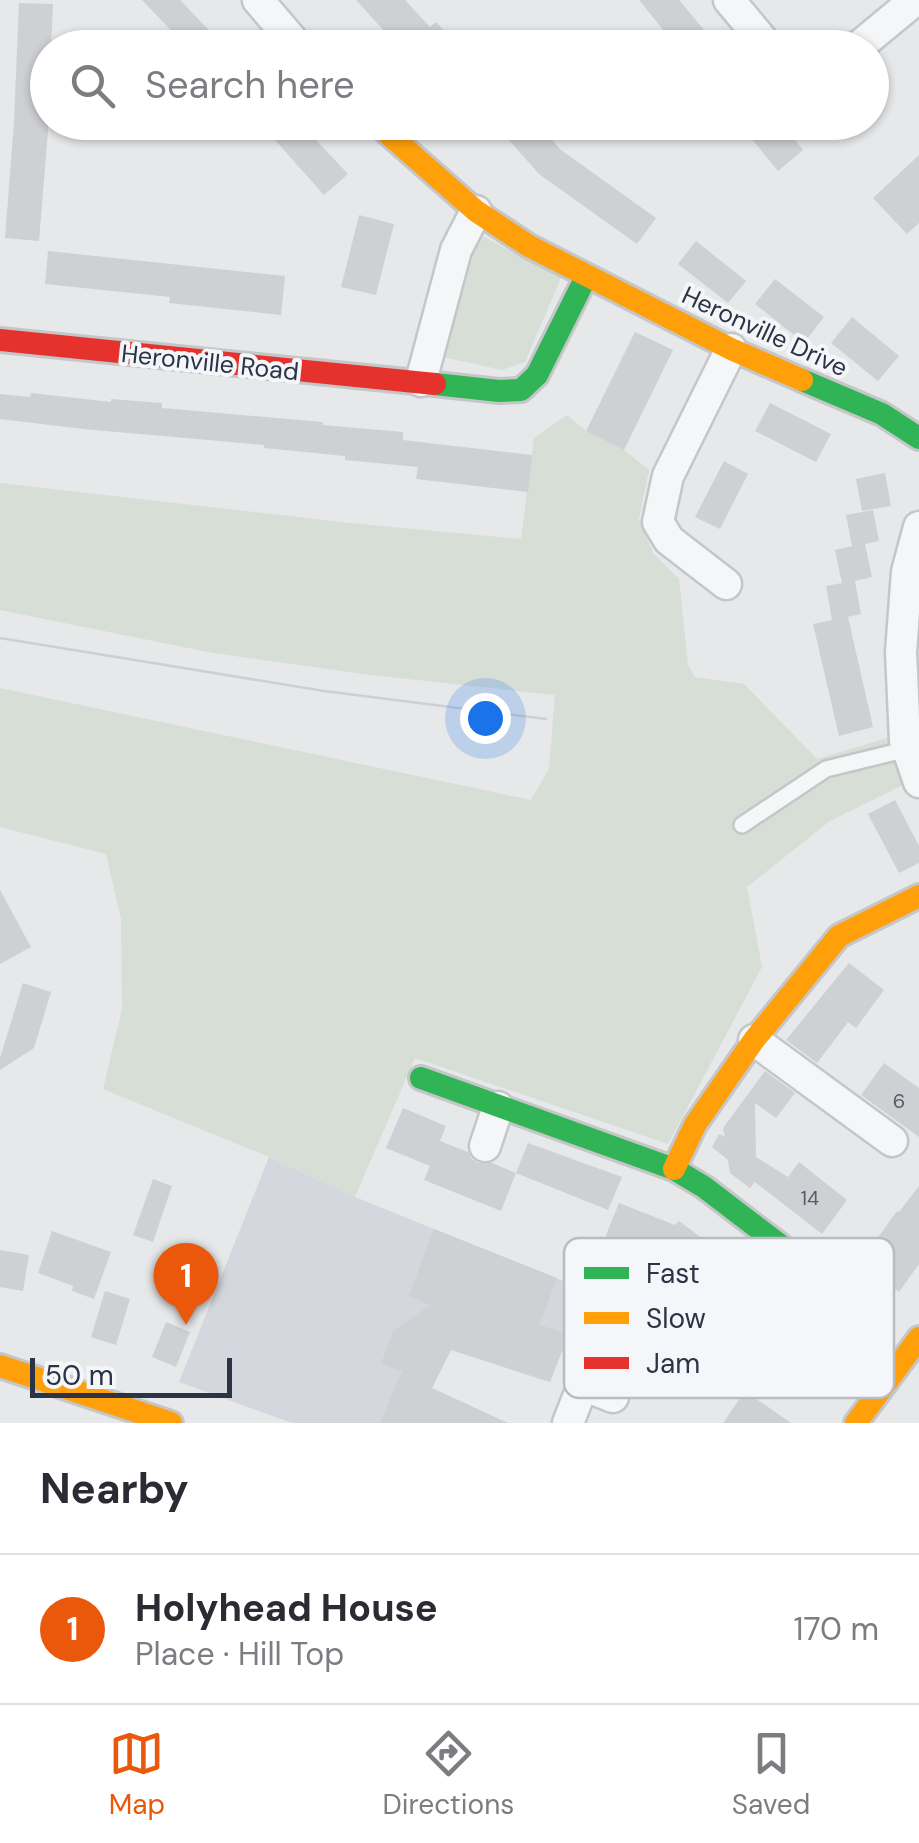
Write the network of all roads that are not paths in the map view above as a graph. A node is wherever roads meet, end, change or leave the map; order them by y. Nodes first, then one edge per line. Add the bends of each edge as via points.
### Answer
1 (258, 0) edge
2 (730, 0) edge
3 (915, 0) edge
4 (284, 30) edge
5 (754, 30) edge
6 (879, 30) edge
7 (395, 140) edge
8 (476, 211) junction
9 (586, 277) junction
10 (0, 340) edge
11 (731, 349) junction
12 (421, 381) junction
13 (919, 438) edge
14 (919, 528) edge
15 (726, 584) dead end
16 (908, 749) junction
17 (919, 782) edge
18 (742, 824) dead end
19 (919, 896) edge
20 (754, 1040) junction
21 (421, 1078) dead end
22 (498, 1107) junction
23 (892, 1142) dead end
24 (485, 1146) dead end
25 (674, 1169) junction
26 (770, 1238) edge
27 (919, 1338) edge
28 (0, 1366) edge
29 (894, 1372) edge
30 (578, 1398) edge
31 (875, 1398) edge
32 (171, 1423) edge
33 (568, 1423) edge
34 (856, 1423) edge

1 - 4 street
2 - 5 street
3 - 6 street
7 - 8 street
8 - 9 street
8 - 12 street via 456,250
9 - 11 street, Heronville Drive
9 - 12 street, Heronville Road via 538,375 521,390
10 - 12 street, Heronville Road
11 - 13 street, Heronville Drive via 882,414
11 - 15 street via 668,476 658,522 670,540
14 - 16 street via 907,572 901,652
16 - 17 street
16 - 18 lane via 826,769
19 - 20 street via 839,936
20 - 23 street
20 - 25 street via 695,1125
21 - 22 street
22 - 24 street
22 - 25 street
25 - 26 street
27 - 29 street
28 - 32 street
30 - 33 street
31 - 34 street

